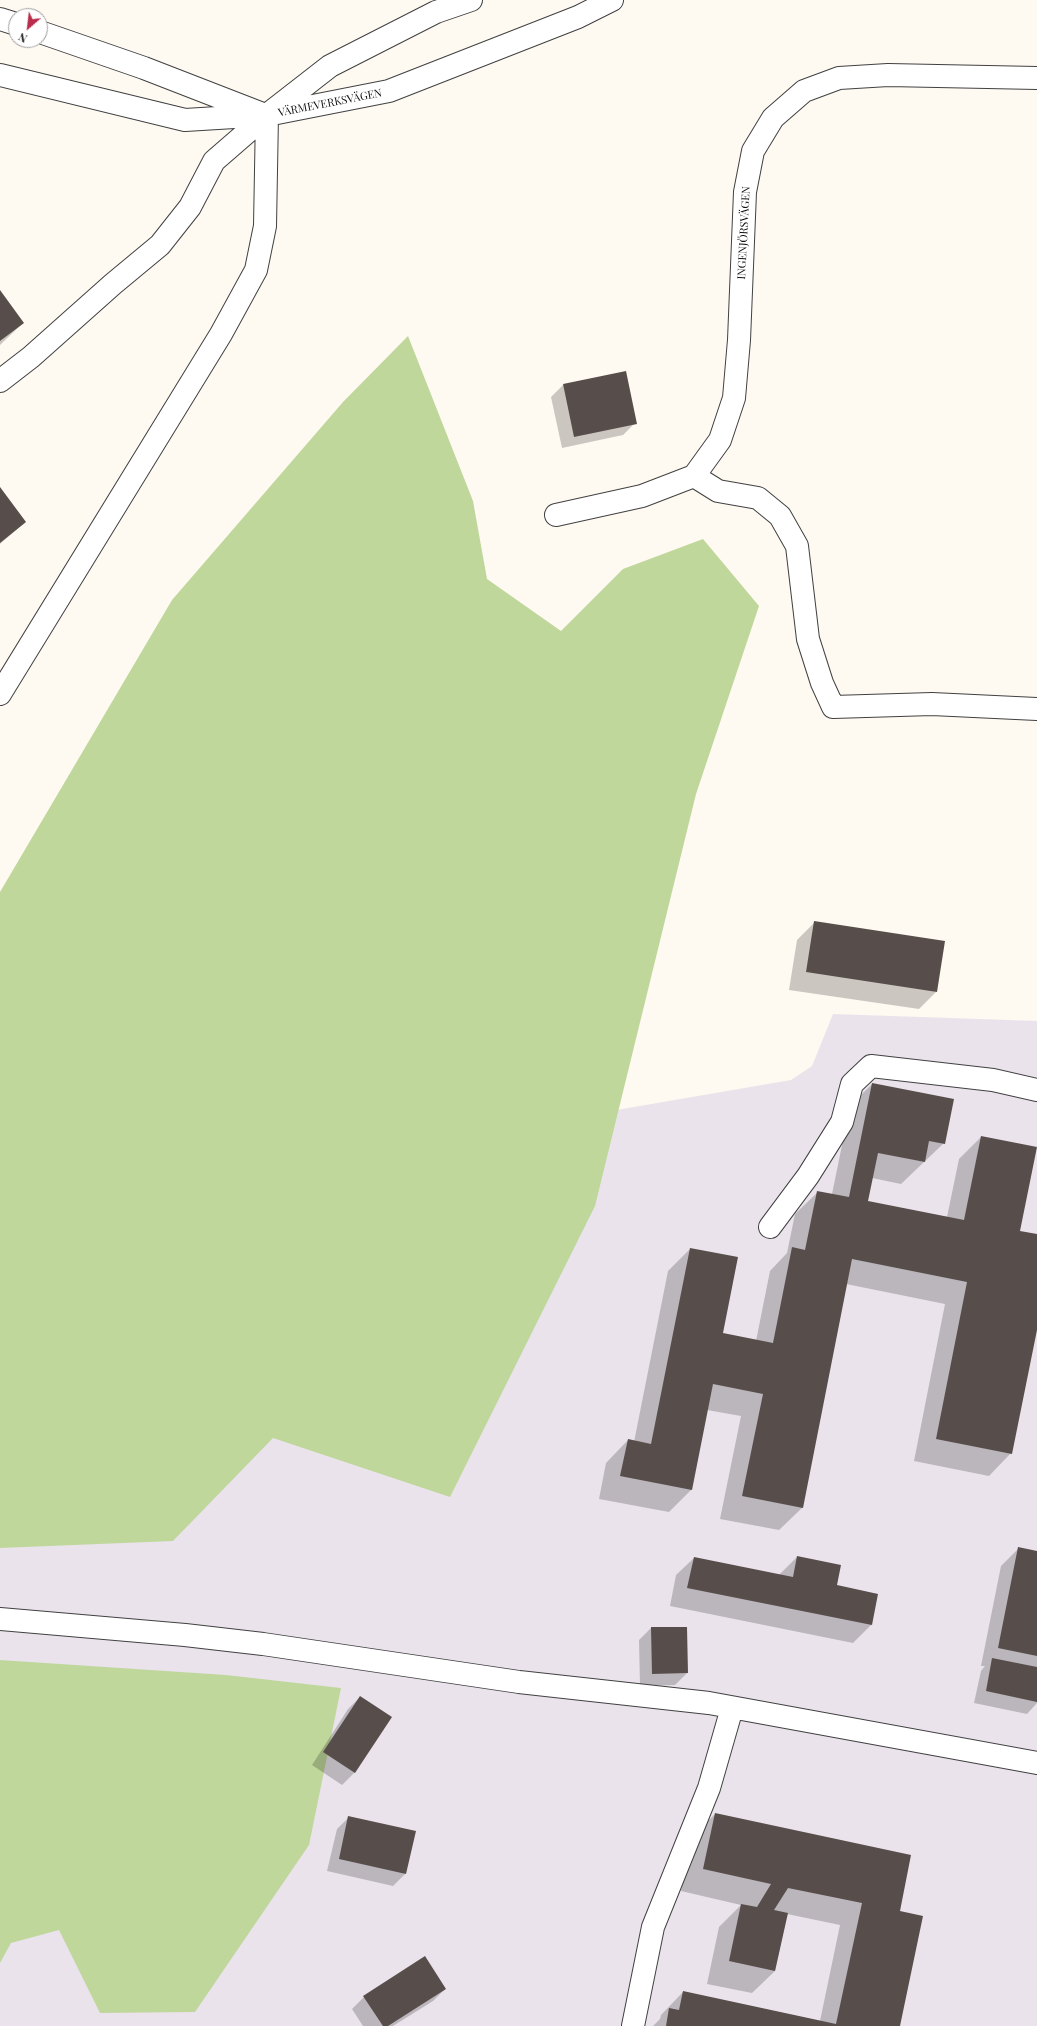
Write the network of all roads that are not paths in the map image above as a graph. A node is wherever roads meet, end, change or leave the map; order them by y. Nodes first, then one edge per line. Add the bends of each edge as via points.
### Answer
1 (471, 0) edge
2 (612, 0) edge
3 (48, 35) edge
4 (0, 75) edge
5 (1037, 78) edge
6 (267, 115) junction
7 (0, 381) edge
8 (694, 476) junction
9 (556, 515) dead end
10 (0, 694) edge
11 (1037, 709) edge
12 (1037, 1090) edge
13 (770, 1227) dead end
14 (0, 1619) edge
15 (732, 1708) junction
16 (1037, 1763) edge
17 (633, 2026) edge

1 - 6 street, VÄRMEVERKSVÄGEN via 436,12 330,66
2 - 6 street, VÄRMEVERKSVÄGEN via 578,17 389,91
3 - 6 street
4 - 6 street via 185,120
5 - 8 street, INGENJÖRSVÄGEN via 888,75 839,78 804,90 773,118 753,151 745,192 734,398 720,440
6 - 7 street via 214,161 190,207 160,245
6 - 10 street via 265,226 256,270 221,334
8 - 9 street via 642,496
8 - 11 street via 718,491 758,498 780,516 797,546 808,639 822,683 833,707 932,704
12 - 13 street via 993,1080 871,1066 852,1084 842,1122 808,1176
14 - 15 street via 264,1644 519,1682 709,1703
15 - 16 street
15 - 17 street via 709,1788 653,1927

